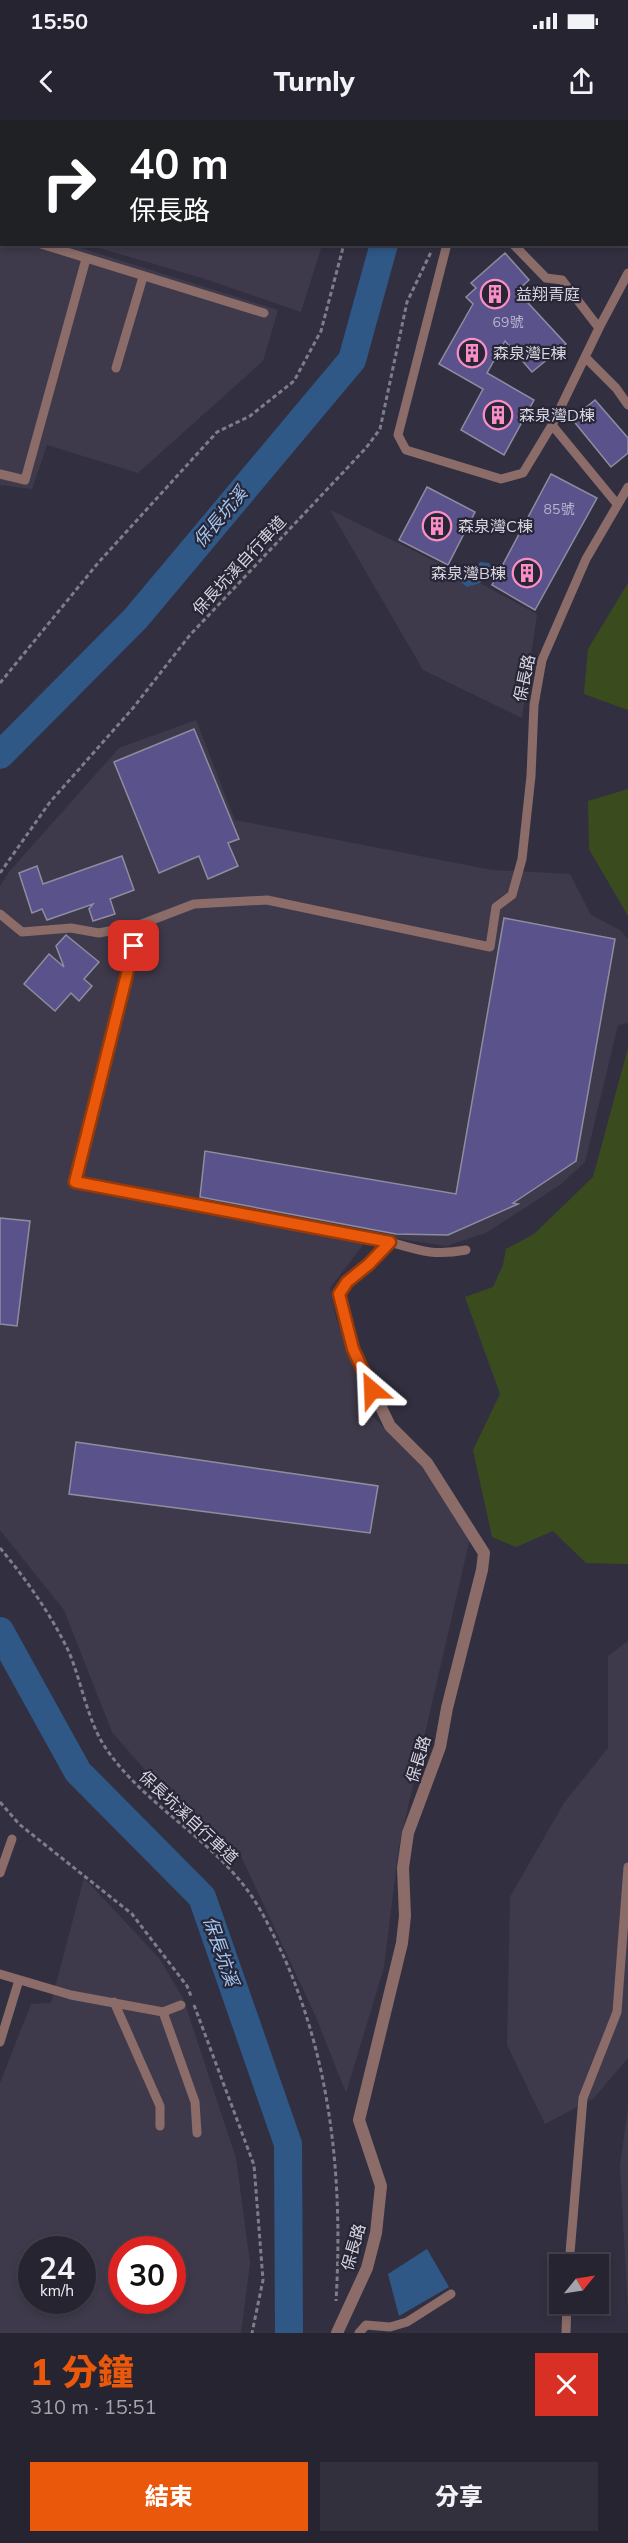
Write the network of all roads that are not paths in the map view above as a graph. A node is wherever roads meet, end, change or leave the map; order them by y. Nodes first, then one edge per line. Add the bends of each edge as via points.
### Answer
1 (47, 246) edge
2 (446, 246) edge
3 (515, 246) edge
4 (86, 258) junction
5 (628, 273) edge
6 (143, 277) junction
7 (264, 313) dead end
8 (599, 328) junction
9 (585, 357) junction
10 (116, 368) dead end
11 (628, 405) edge
12 (552, 425) junction
13 (0, 474) edge
14 (628, 487) edge
15 (617, 504) junction
16 (0, 914) edge
17 (139, 925) junction
18 (390, 1242) junction
19 (466, 1250) dead end
20 (12, 1839) dead end
21 (628, 1867) edge
22 (0, 1873) edge
23 (0, 1974) edge
24 (19, 1980) junction
25 (114, 2002) junction
26 (181, 2005) dead end
27 (163, 2012) junction
28 (0, 2042) edge
29 (160, 2126) dead end
30 (197, 2133) dead end
31 (570, 2254) edge
32 (451, 2294) dead end
33 (567, 2314) edge
34 (337, 2333) edge
35 (359, 2333) edge
36 (566, 2333) edge

1 - 4 lane
2 - 12 lane via 398,435 406,450 501,479 523,473
3 - 8 lane via 546,278 562,280
4 - 6 lane
4 - 13 lane via 25,480
5 - 8 lane
6 - 7 lane
6 - 10 lane
8 - 9 lane
9 - 11 lane
9 - 12 lane
12 - 15 lane
14 - 15 lane, 保長路
15 - 17 lane, 保長路 via 586,559 543,660 534,705 522,859 512,895 496,907 490,947 267,900 194,904
16 - 17 lane via 22,932 71,928 99,933
17 - 18 lane via 75,1182
18 - 19 lane via 443,1254
18 - 34 street, 保長路 via 339,1294 350,1339 390,1426 427,1463 484,1554 440,1747 408,1833 403,1868 402,1943 359,2120 381,2186 376,2233 367,2268
20 - 22 lane
21 - 31 lane via 617,2012 583,2098
23 - 24 lane
24 - 25 lane
24 - 28 lane
25 - 27 lane
25 - 29 lane via 160,2106
26 - 27 lane
27 - 30 lane via 195,2102
32 - 35 lane via 407,2322 390,2327 366,2325
33 - 36 lane

